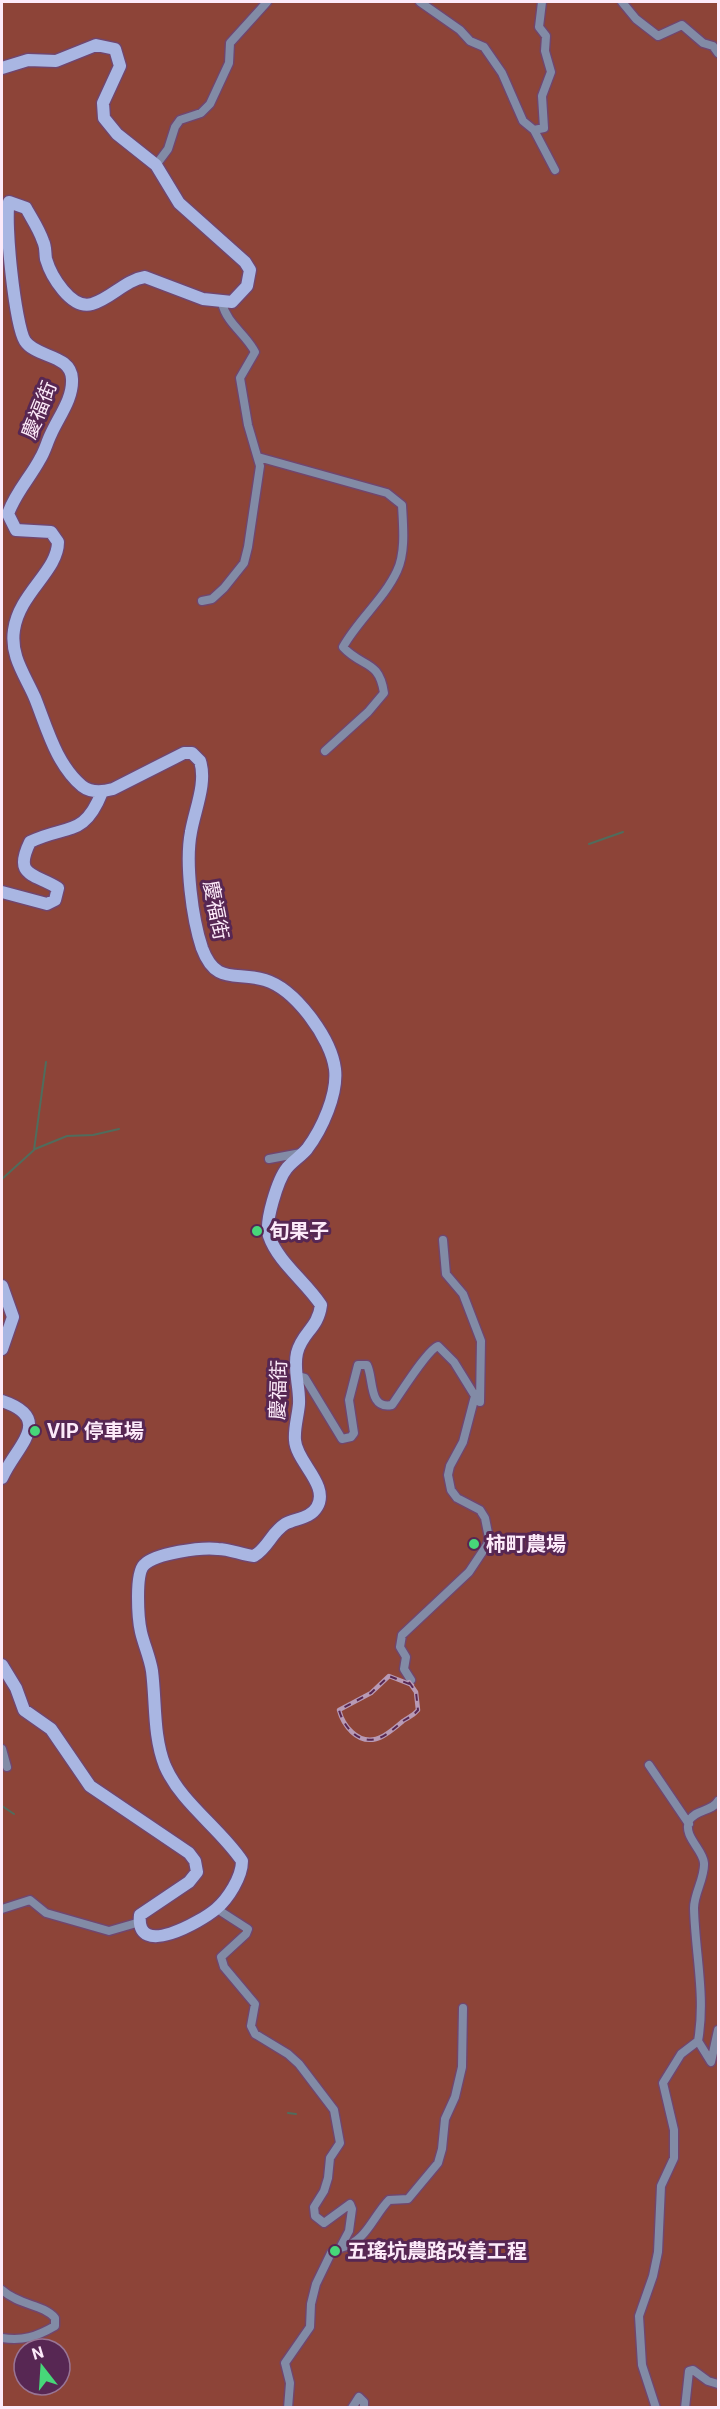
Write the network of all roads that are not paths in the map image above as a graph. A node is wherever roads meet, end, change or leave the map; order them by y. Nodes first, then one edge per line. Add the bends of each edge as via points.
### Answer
1 (267, 2) edge
2 (420, 2) edge
3 (542, 2) edge
4 (622, 2) edge
5 (718, 53) edge
6 (2, 68) edge
7 (534, 130) junction
8 (156, 165) junction
9 (555, 170) dead end
10 (222, 303) junction
11 (258, 457) junction
12 (202, 601) dead end
13 (325, 751) dead end
14 (102, 792) junction
15 (2, 892) edge
16 (303, 1153) junction
17 (269, 1160) dead end
18 (443, 1240) dead end
19 (2, 1286) edge
20 (2, 1349) edge
21 (297, 1376) junction
22 (2, 1402) edge
23 (472, 1410) junction
24 (2, 1478) edge
25 (2, 1665) edge
26 (411, 1680) dead end
27 (2, 1749) edge
28 (649, 1765) dead end
29 (7, 1767) dead end
30 (718, 1804) edge
31 (689, 1824) junction
32 (2, 1909) edge
33 (217, 1909) junction
34 (140, 1922) junction
35 (463, 2008) dead end
36 (718, 2030) edge
37 (698, 2041) junction
38 (340, 2248) junction
39 (2, 2290) edge
40 (2, 2338) edge
41 (718, 2384) edge
42 (288, 2408) edge
43 (352, 2408) edge
44 (364, 2408) edge
45 (656, 2408) edge
46 (686, 2408) edge

1 - 8 street via 230,43 229,63 210,104 201,113 180,120 168,149
2 - 7 street via 470,41 484,47 502,73 522,121
3 - 7 street via 539,27 546,36 545,51 551,72 542,96 544,128
4 - 5 street via 658,36 682,26
6 - 8 street via 28,60 56,61 96,45 115,49 120,66 103,104 104,118 117,134
7 - 9 street
8 - 10 street via 179,203 250,270 247,286 232,302
10 - 11 street via 225,315 255,352 240,378
10 - 14 street, 慶福街 via 146,277 136,278 102,300 81,304 57,281 46,259 44,241 26,208 9,202 10,275 17,295 20,330 30,346 68,368 72,382 68,403 8,514 16,531 51,532 58,542 54,559 18,613 13,646 52,746 82,786
11 - 12 street via 256,498 244,563 212,599
11 - 13 street via 387,493 402,506 398,570 343,647 352,657 372,666 382,680 384,693
14 - 15 street via 96,808 83,824 30,842 24,854 23,867 28,874 58,888 55,900 47,904
14 - 16 street, 慶福街 via 175,755 192,753 200,760 199,808 191,831 189,882 202,948 212,967 222,975 264,980 299,1002 314,1020 335,1068 330,1104
16 - 17 street
16 - 21 street, 慶福街 via 283,1175 268,1220 270,1239 321,1305 319,1319 302,1340 297,1354
18 - 23 street via 446,1274 463,1294 481,1341 479,1406
19 - 20 street via 13,1317
21 - 23 street via 305,1378 337,1435 348,1439 354,1433 350,1400 358,1365 367,1365 371,1392 382,1405 388,1406 431,1350 438,1347 454,1362 475,1396
21 - 33 street, 慶福街 via 295,1441 298,1456 315,1479 320,1497 317,1507 308,1516 287,1523 254,1556 195,1548 144,1564 140,1572 141,1631 152,1670 155,1722 165,1766 186,1798 242,1861 238,1878
22 - 24 street via 21,1407 29,1429
23 - 26 street via 448,1475 457,1498 480,1510 489,1538 483,1555 469,1572 402,1635 404,1669
25 - 34 street via 24,1710 51,1729 90,1786 189,1853 195,1861 197,1872 189,1882 145,1911
27 - 29 street
28 - 31 street
30 - 31 street via 696,1813
31 - 37 street via 705,1866 694,1908 701,2009
32 - 34 street via 30,1900 46,1913 109,1931
33 - 34 street, 慶福街 via 159,1938 146,1933
33 - 38 street via 248,1929 221,1957 255,2004 251,2026 255,2034 288,2054 334,2110 340,2143 330,2158 324,2191 314,2207 315,2216 324,2223 350,2204 349,2231
35 - 38 street via 462,2067 445,2119 438,2163 408,2199 389,2200 376,2221 350,2246
36 - 37 street via 711,2062
37 - 45 street via 681,2054 663,2084 674,2130 674,2158 661,2186 658,2252 639,2316 642,2365
38 - 42 street via 331,2253 322,2268 311,2304 310,2327 285,2363 290,2383
39 - 40 street via 21,2303 48,2309 55,2318 55,2326 34,2337 19,2341
41 - 46 street via 689,2371
43 - 44 street via 359,2397

